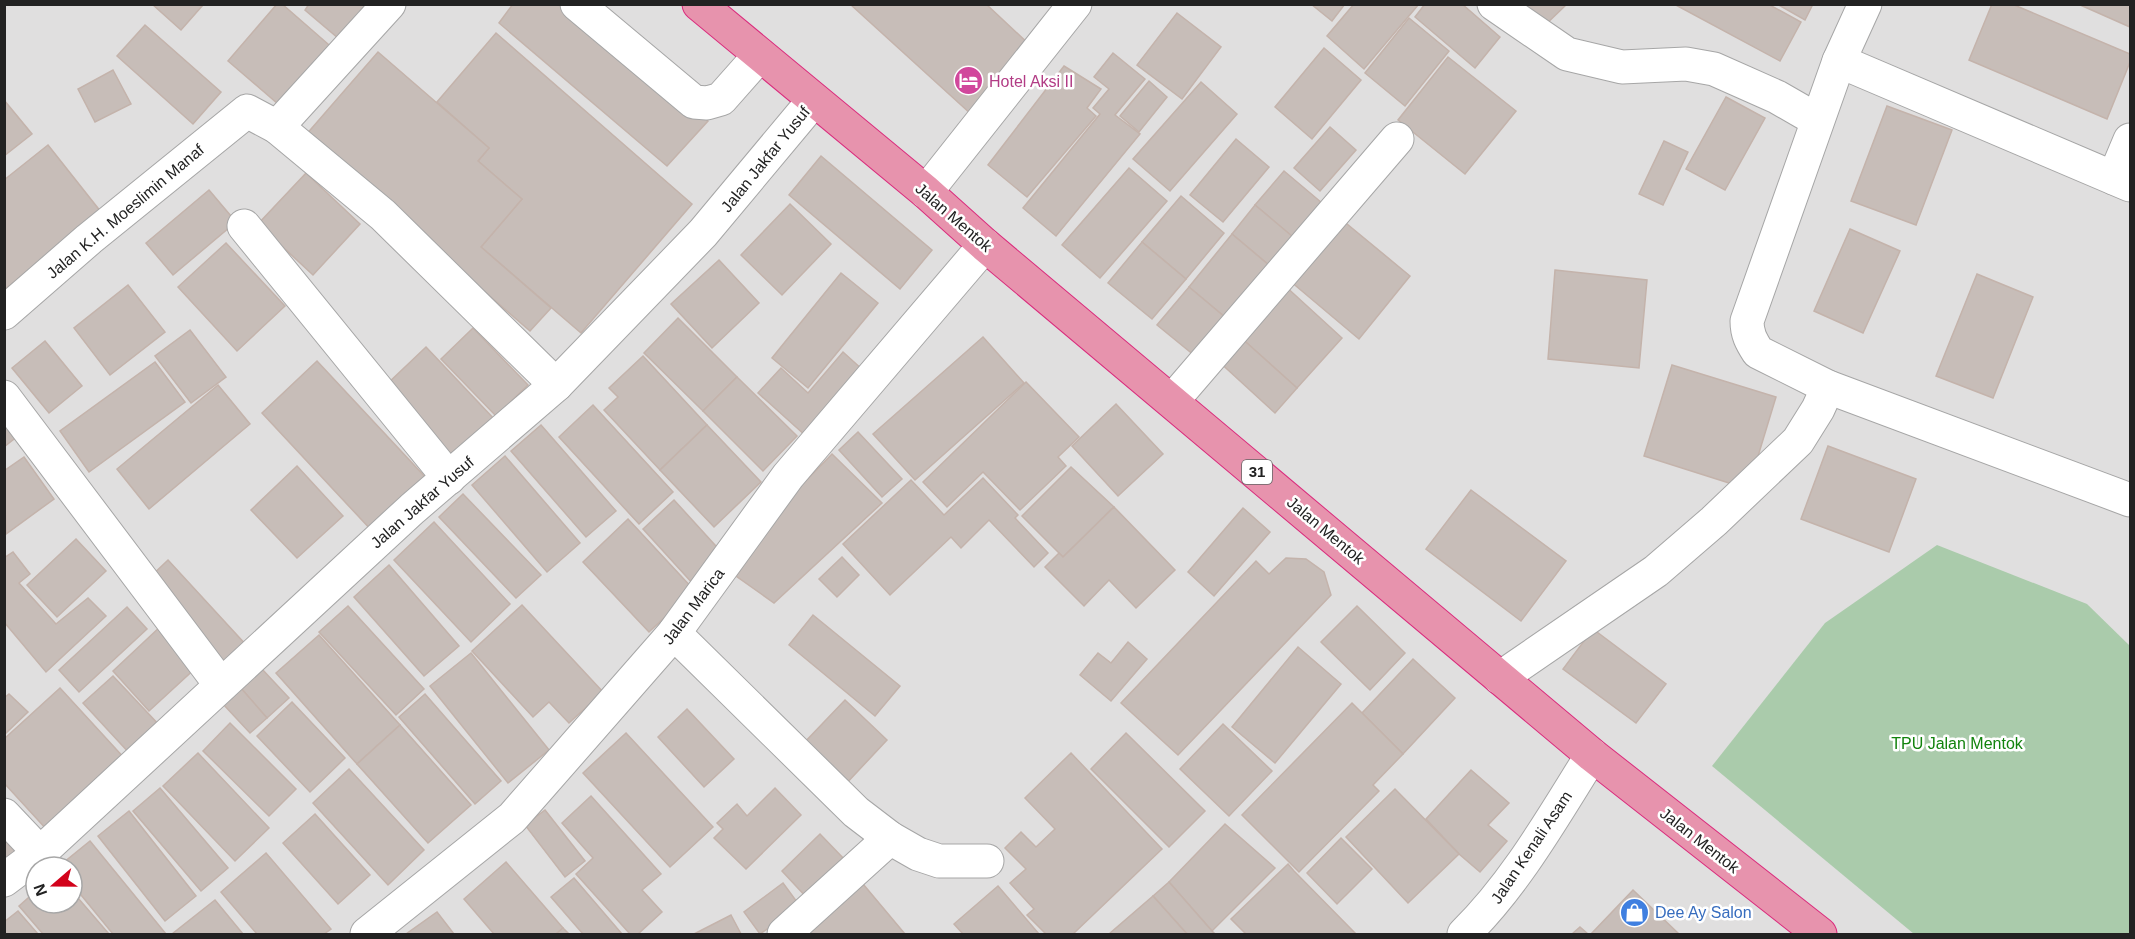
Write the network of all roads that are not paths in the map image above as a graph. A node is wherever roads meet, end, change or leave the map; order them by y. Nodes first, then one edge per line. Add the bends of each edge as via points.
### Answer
1 (388, 4) edge
2 (577, 4) edge
3 (699, 4) edge
4 (1075, 4) edge
5 (1494, 4) edge
6 (1865, 4) edge
7 (760, 55) junction
8 (1839, 61) junction
9 (814, 100) junction
10 (1817, 120) junction
11 (277, 127) junction
12 (1397, 139) dead end
13 (2130, 140) edge
14 (2122, 182) edge
15 (926, 192) junction
16 (244, 226) dead end
17 (985, 245) junction
18 (4, 313) edge
19 (556, 385) junction
20 (1828, 387) junction
21 (4, 397) edge
22 (1172, 401) junction
23 (449, 478) junction
24 (2130, 500) edge
25 (674, 633) junction
26 (1500, 678) junction
27 (221, 685) junction
28 (1592, 755) junction
29 (4, 815) edge
30 (890, 838) junction
31 (39, 853) junction
32 (987, 861) dead end
33 (4, 880) edge
34 (367, 934) edge
35 (784, 934) edge
36 (1464, 934) edge
37 (1820, 934) edge

1 - 11 street
2 - 7 street via 694,102 721,99
3 - 7 highway, Jalan Mentok / 31
4 - 15 street
5 - 10 street via 1567,54 1622,67 1686,64 1714,69
6 - 8 street
7 - 9 highway, Jalan Mentok / 31
8 - 10 street
8 - 14 street
9 - 15 highway, Jalan Mentok / 31
9 - 19 street, Jalan Jakfar Yusuf via 703,233
10 - 20 street via 1747,321 1748,334 1758,352
11 - 18 street, Jalan K.H. Moeslimin Manaf via 247,111
11 - 19 street via 383,215
12 - 22 street
13 - 14 street
15 - 17 highway, Jalan Mentok / 31
16 - 23 street
17 - 22 highway, Jalan Mentok / 31
17 - 25 street, Jalan Marica via 788,476
19 - 23 street, Jalan Jakfar Yusuf
20 - 24 street
20 - 26 street via 1798,441 1714,521 1656,571
21 - 27 street
22 - 26 highway, Jalan Mentok / 31
23 - 27 street, Jalan Jakfar Yusuf
25 - 30 street via 856,812
25 - 34 street, Jalan Marica via 512,818
26 - 28 highway, Jalan Mentok / 31
27 - 31 street, Jalan Jakfar Yusuf
28 - 36 street, Jalan Kenali Asam via 1525,860 1484,915
28 - 37 highway, Jalan Mentok / 31
29 - 31 street
30 - 32 street via 939,861
30 - 35 street
31 - 33 street, Jalan Jakfar Yusuf

